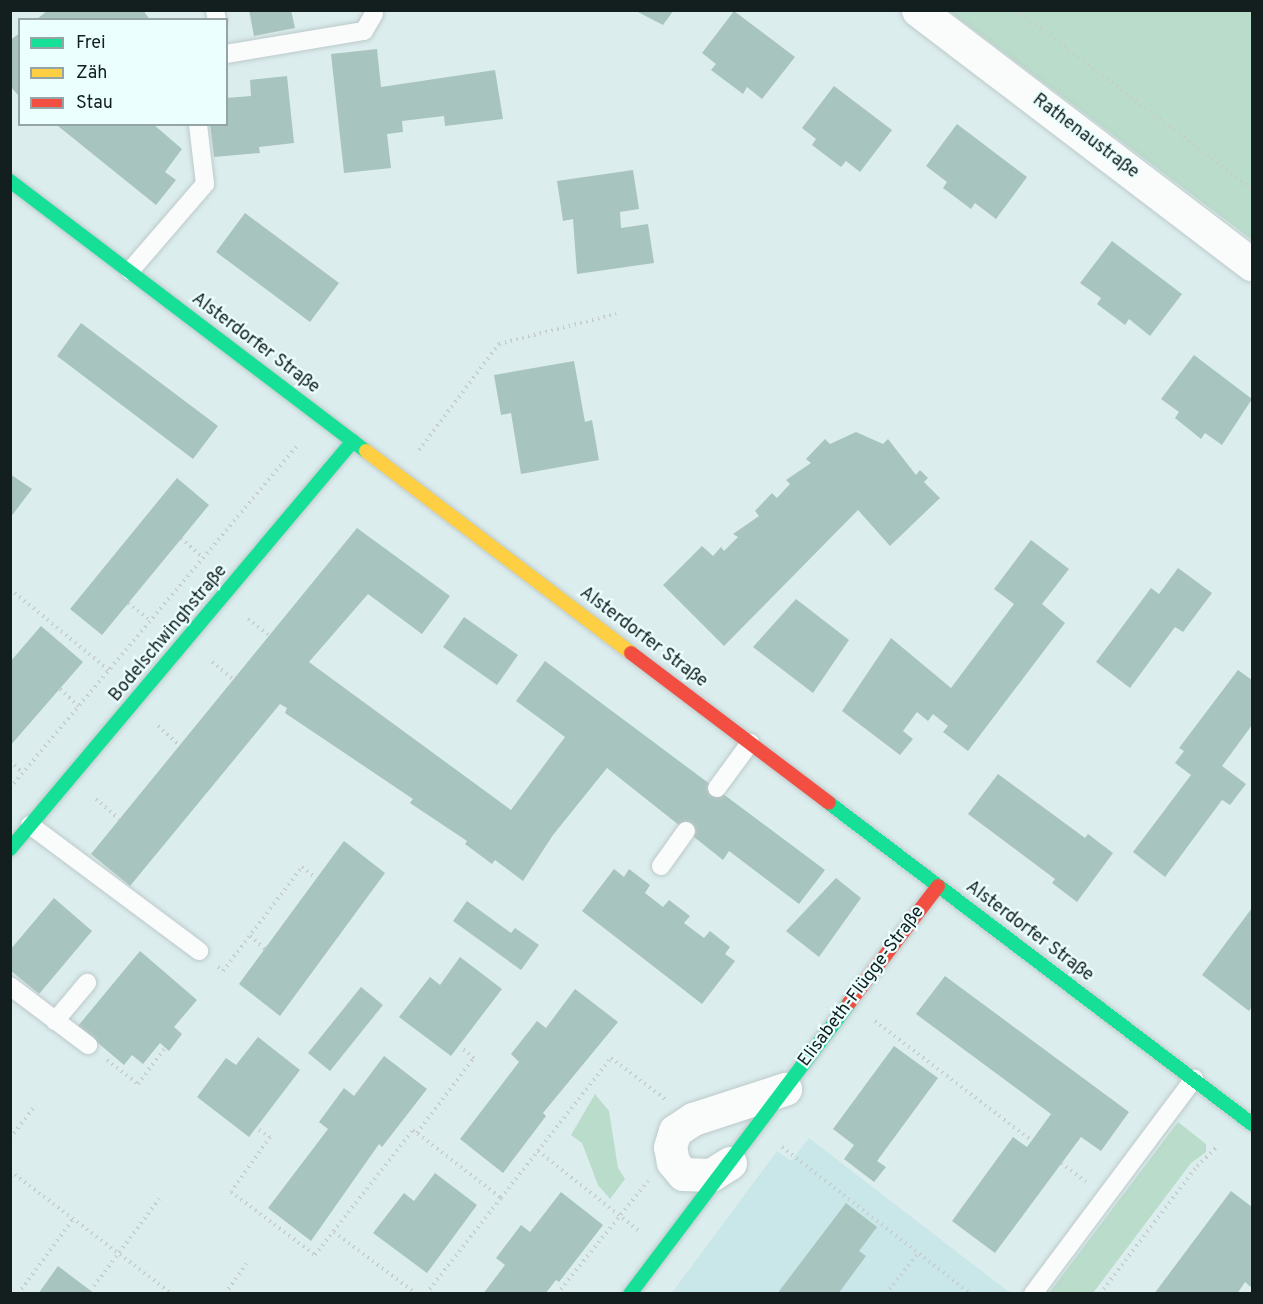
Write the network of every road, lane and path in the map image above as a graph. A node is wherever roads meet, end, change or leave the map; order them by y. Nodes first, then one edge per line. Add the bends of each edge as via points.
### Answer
1 (918, 10) edge
2 (1016, 10) edge
3 (374, 14) dead end
4 (228, 54) edge
5 (198, 126) edge
6 (10, 181) edge
7 (1252, 189) edge
8 (1252, 264) edge
9 (130, 272) junction
10 (616, 314) dead end
11 (353, 441) junction
12 (299, 444) dead end
13 (399, 476) junction
14 (181, 538) dead end
15 (202, 558) junction
16 (10, 589) edge
17 (128, 603) dead end
18 (248, 619) dead end
19 (150, 620) junction
20 (270, 636) dead end
21 (212, 662) dead end
22 (108, 670) junction
23 (234, 680) dead end
24 (60, 689) dead end
25 (140, 696) junction
26 (78, 706) junction
27 (158, 726) dead end
28 (750, 743) junction
29 (180, 746) dead end
30 (10, 761) edge
31 (23, 773) junction
32 (10, 788) edge
33 (717, 788) dead end
34 (96, 799) dead end
35 (120, 820) dead end
36 (30, 825) junction
37 (686, 831) dead end
38 (10, 849) edge
39 (661, 866) dead end
40 (316, 878) dead end
41 (938, 886) junction
42 (249, 936) junction
43 (265, 949) dead end
44 (198, 951) joint
45 (87, 983) dead end
46 (10, 986) edge
47 (850, 1002) junction
48 (55, 1021) junction
49 (88, 1046) joint
50 (165, 1048) dead end
51 (463, 1049) dead end
52 (1194, 1079) junction
53 (785, 1089) junction
54 (36, 1105) dead end
55 (693, 1119) junction
56 (1252, 1124) edge
57 (259, 1130) dead end
58 (417, 1133) junction
59 (10, 1138) edge
60 (1032, 1141) dead end
61 (1219, 1145) dead end
62 (538, 1151) junction
63 (794, 1156) dead end
64 (673, 1162) junction
65 (730, 1163) junction
66 (10, 1171) edge
67 (159, 1198) dead end
68 (501, 1198) junction
69 (619, 1215) junction
70 (73, 1219) junction
71 (334, 1232) junction
72 (663, 1250) junction
73 (919, 1251) junction
74 (119, 1253) junction
75 (246, 1264) dead end
76 (94, 1286) dead end
77 (18, 1293) edge
78 (172, 1293) edge
79 (225, 1293) edge
80 (417, 1293) edge
81 (426, 1293) edge
82 (557, 1293) edge
83 (630, 1293) edge
84 (886, 1293) edge
85 (970, 1293) edge
86 (1033, 1293) edge
87 (1100, 1293) edge

1 - 8 street, Rathenaustraße
2 - 7 path
3 - 4 lane via 364,31
5 - 9 lane via 205,184
6 - 9 street, Alsterdorfer Straße
9 - 11 street, Alsterdorfer Straße
10 - 13 path via 499,344
11 - 13 street, Alsterdorfer Straße
11 - 25 street, Bodelschwinghstraße
12 - 15 path
13 - 28 street, Alsterdorfer Straße
14 - 15 path
15 - 19 path
16 - 22 path
17 - 19 path
18 - 20 path
19 - 22 path
21 - 23 path
22 - 25 path
22 - 26 path
24 - 26 path
25 - 36 street, Bodelschwinghstraße
26 - 31 path
27 - 29 path
28 - 33 lane
28 - 41 street, Alsterdorfer Straße
30 - 31 path
31 - 32 path
34 - 35 path
36 - 38 street, Bodelschwinghstraße
36 - 44 lane
37 - 39 lane
40 - 42 path via 302,867
41 - 47 street, Elisabeth-Flügge-Straße
41 - 52 street, Alsterdorfer Straße
42 - 43 path
42 - 44 path via 223,971
45 - 48 lane
46 - 48 lane
47 - 53 street, Elisabeth-Flügge-Straße
47 - 60 path
48 - 49 lane
49 - 50 path via 138,1084
51 - 58 path via 474,1058
52 - 56 street, Alsterdorfer Straße
52 - 86 lane
53 - 55 street
53 - 65 street, Elisabeth-Flügge-Straße
54 - 59 path
55 - 62 path via 612,1058
55 - 64 street via 675,1131 670,1148
57 - 71 path via 270,1137 231,1192 315,1255
58 - 68 path
58 - 71 path via 413,1130
61 - 87 path via 1197,1166
62 - 68 path
62 - 69 path
63 - 73 path
64 - 65 street, Elisabeth-Flügge-Straße via 694,1177 711,1175
64 - 69 path via 650,1179
65 - 72 street, Elisabeth-Flügge-Straße
66 - 70 path
67 - 74 path
68 - 81 path
69 - 72 path
69 - 82 path
70 - 74 path
70 - 77 path
71 - 80 path
72 - 83 street, Elisabeth-Flügge-Straße
73 - 84 path
73 - 85 path
74 - 76 path
74 - 78 path
75 - 79 path

